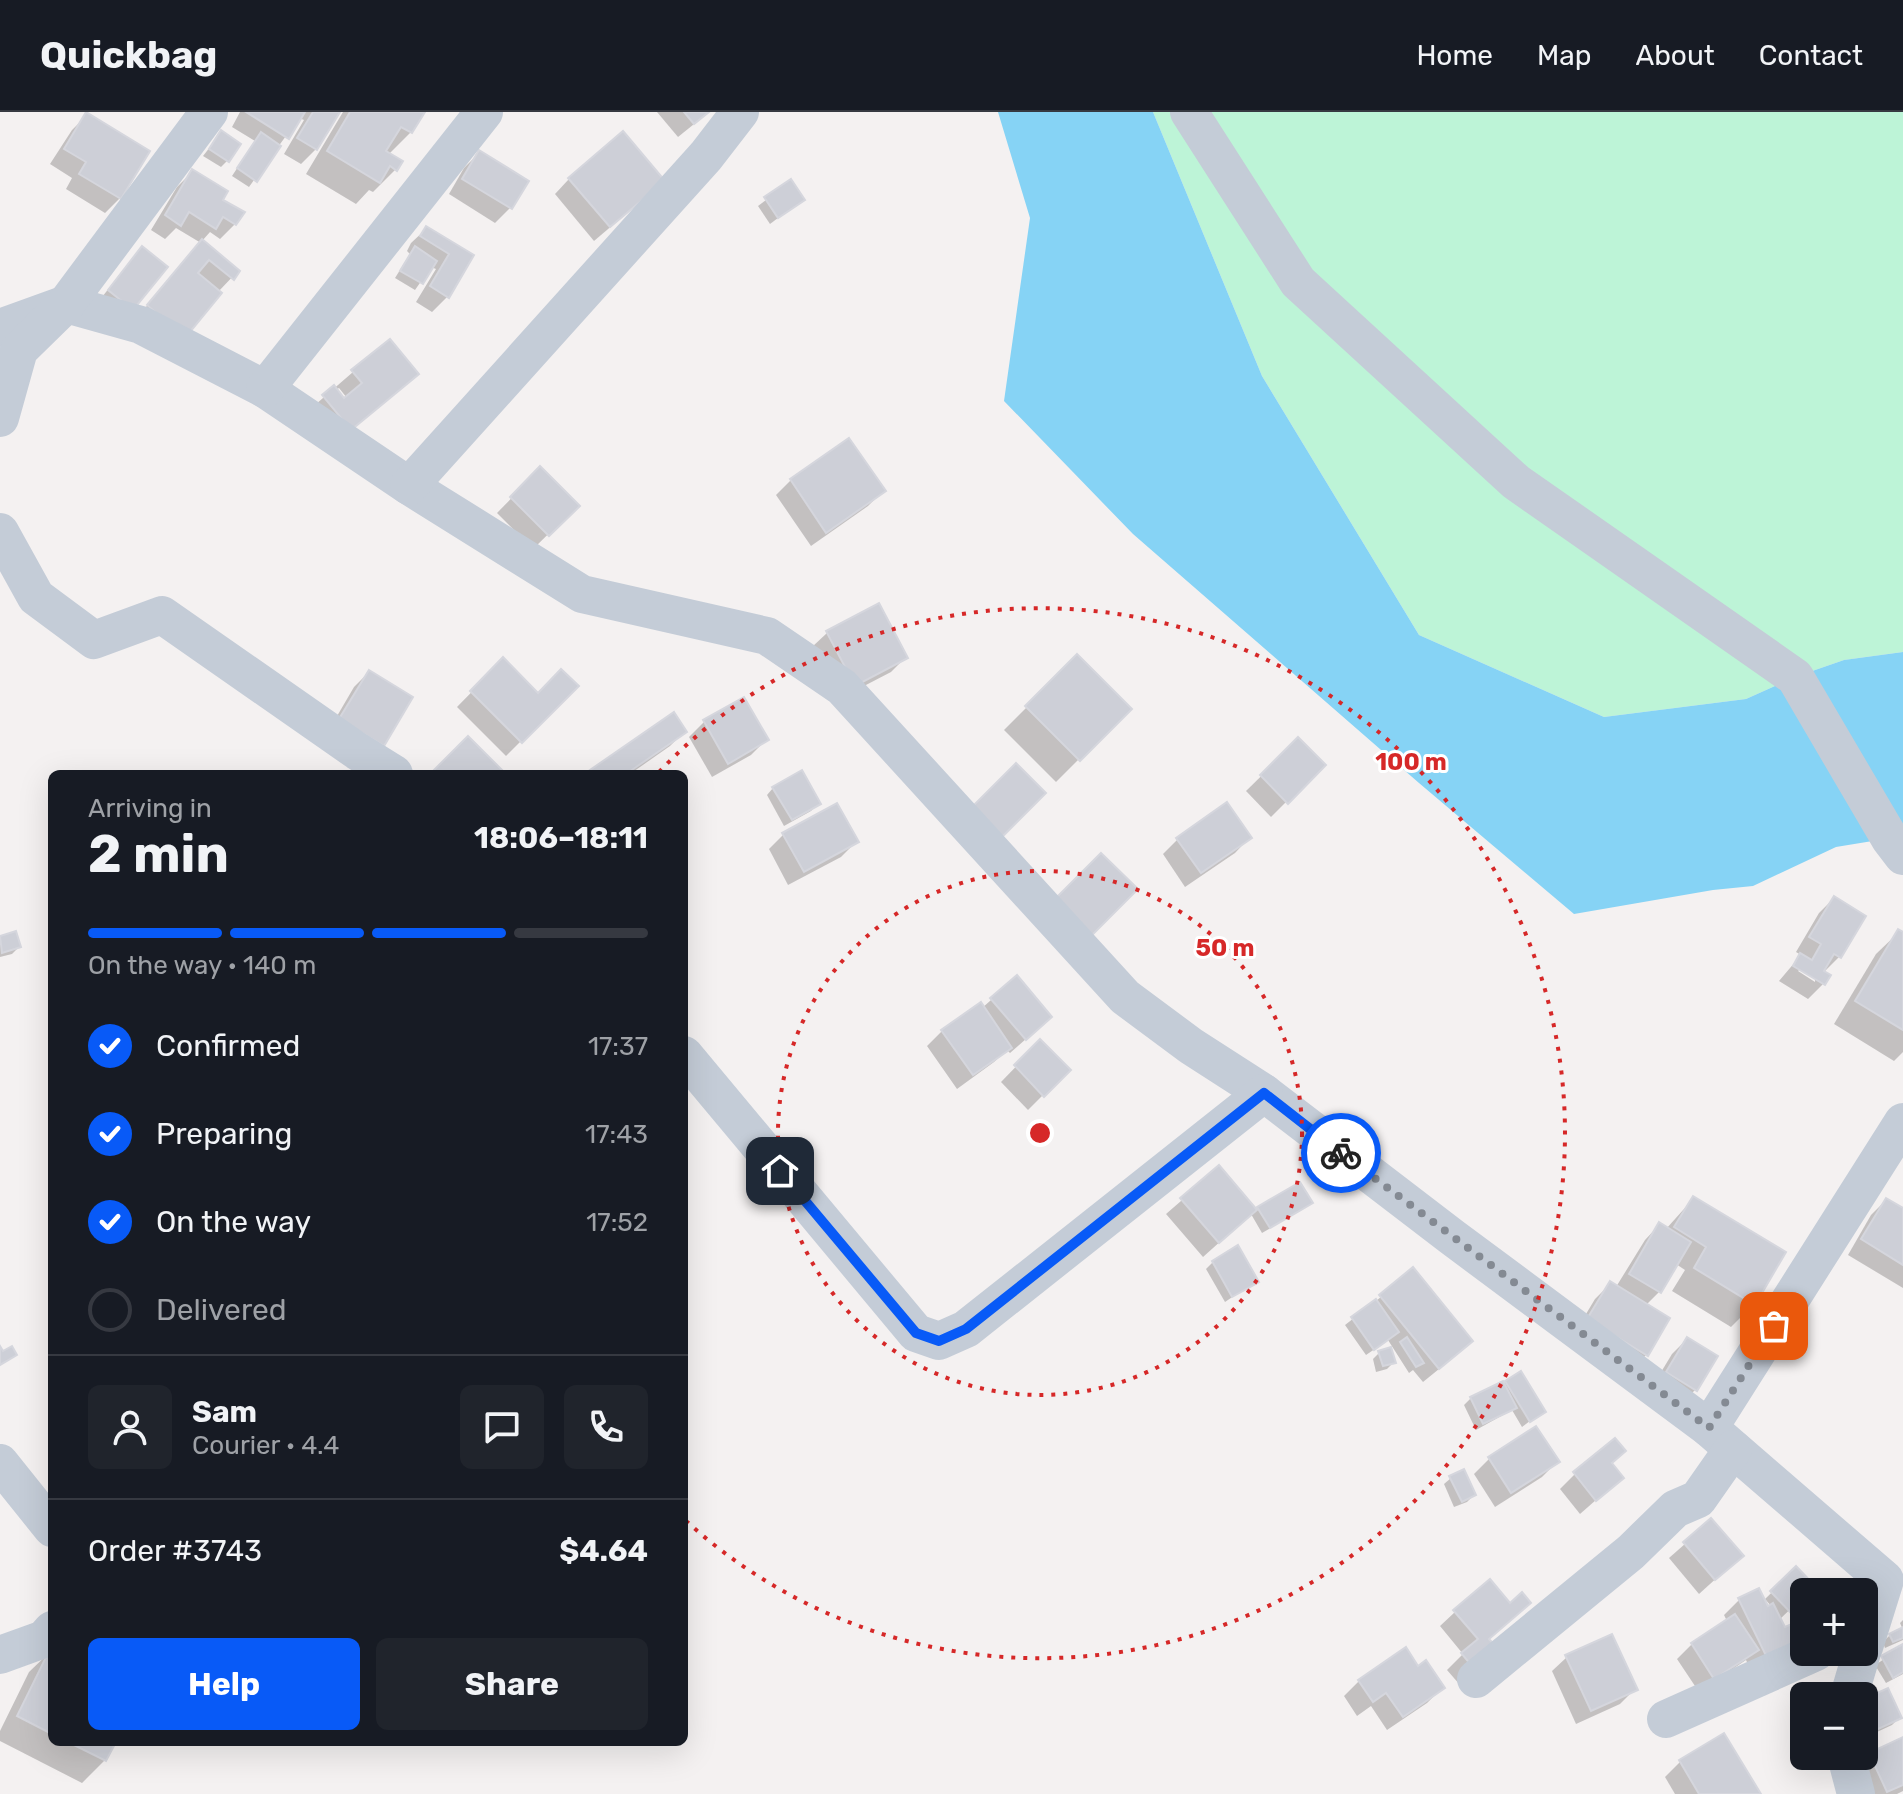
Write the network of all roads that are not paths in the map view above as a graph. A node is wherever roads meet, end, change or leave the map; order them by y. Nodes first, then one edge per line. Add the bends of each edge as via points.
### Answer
1 (209, 112) edge
2 (484, 112) edge
3 (740, 112) edge
4 (1189, 112) edge
5 (66, 304) junction
6 (0, 328) edge
7 (265, 389) junction
8 (0, 418) edge
9 (409, 486) junction
10 (0, 532) edge
11 (388, 770) edge
12 (1903, 856) edge
13 (688, 1060) edge
14 (1264, 1093) junction
15 (1903, 1122) edge
16 (1721, 1439) junction
17 (0, 1463) edge
18 (48, 1523) edge
19 (1894, 1568) edge
20 (1878, 1607) edge
21 (48, 1634) edge
22 (0, 1655) edge
23 (1790, 1664) edge
24 (1476, 1679) dead end
25 (1666, 1719) dead end
26 (1850, 1770) edge
27 (1856, 1794) edge

1 - 5 street
2 - 7 street
3 - 9 street
4 - 12 street via 1298,282 1516,482 1795,677
5 - 6 street
5 - 7 street via 141,325
5 - 8 street via 19,350
7 - 9 street
9 - 14 street via 582,594 767,636 842,687 1125,997
10 - 11 street via 36,597 94,640 162,615
13 - 14 street via 916,1333 939,1341 966,1329
14 - 16 street
15 - 16 street
16 - 19 street
16 - 24 street via 1698,1499 1675,1509 1631,1552
17 - 18 street
19 - 20 street
21 - 22 street
23 - 25 street
26 - 27 street

